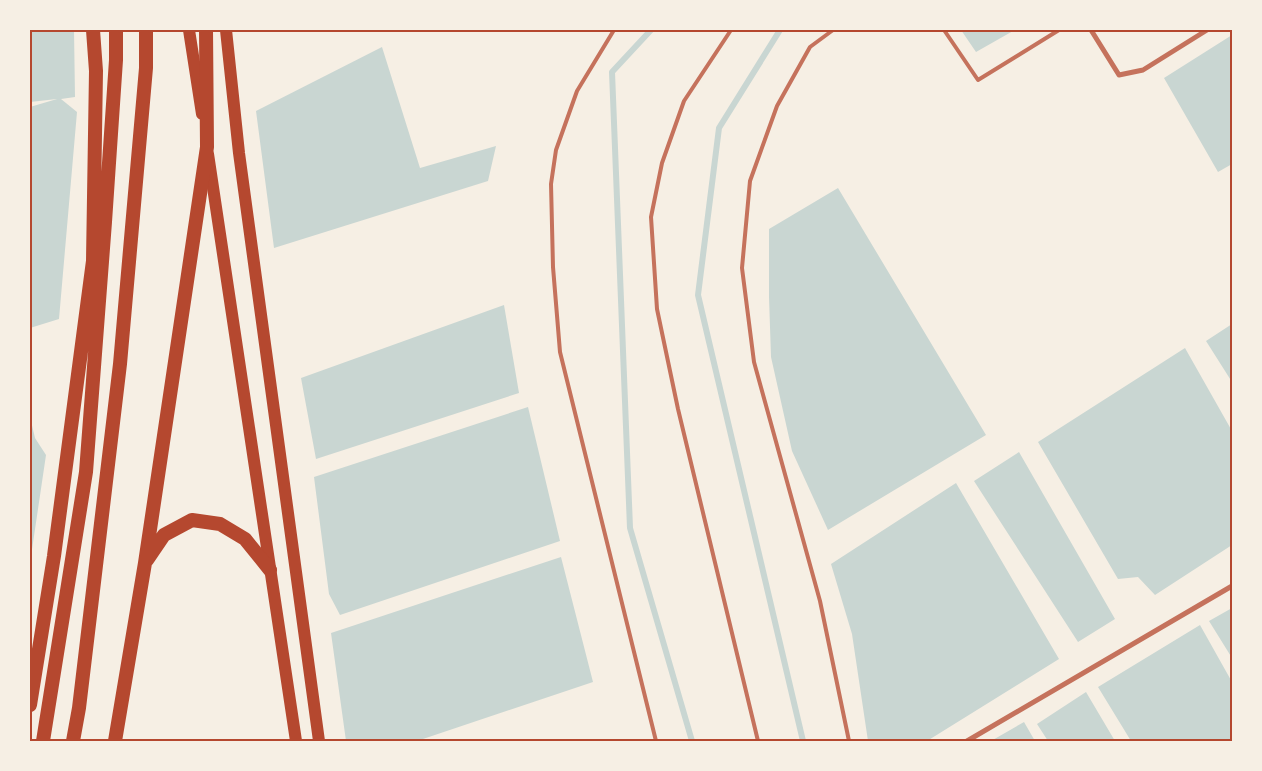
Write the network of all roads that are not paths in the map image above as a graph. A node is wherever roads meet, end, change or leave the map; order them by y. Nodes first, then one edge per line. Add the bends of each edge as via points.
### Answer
1 (93, 30) edge
2 (116, 30) edge
3 (146, 30) edge
4 (189, 30) edge
5 (206, 30) edge
6 (226, 30) edge
7 (614, 30) edge
8 (732, 30) edge
9 (833, 30) edge
10 (944, 30) edge
11 (1059, 30) edge
12 (1092, 30) edge
13 (1207, 30) edge
14 (207, 147) junction
15 (145, 563) junction
16 (270, 570) junction
17 (1232, 586) edge
18 (30, 705) edge
19 (43, 741) edge
20 (73, 741) edge
21 (115, 741) edge
22 (296, 741) edge
23 (319, 741) edge
24 (656, 741) edge
25 (758, 741) edge
26 (848, 741) edge
27 (967, 741) edge

1 - 18 highway via 96,71 93,261 54,556
2 - 19 highway via 86,472
3 - 20 highway via 145,78 120,364
4 - 14 main road
5 - 14 highway
6 - 23 main road via 239,154
7 - 24 lane via 578,92 556,150 551,184 553,267 560,352
8 - 25 lane via 684,101 662,163 651,217 657,309 678,410
9 - 26 lane via 810,47 777,106 750,181 742,268 754,362 820,601
10 - 11 lane via 978,80
12 - 13 street via 1119,75 1143,70
14 - 15 highway
14 - 16 main road
15 - 16 highway via 164,536 192,520 220,524 246,539
15 - 21 highway
16 - 22 main road
17 - 27 street

